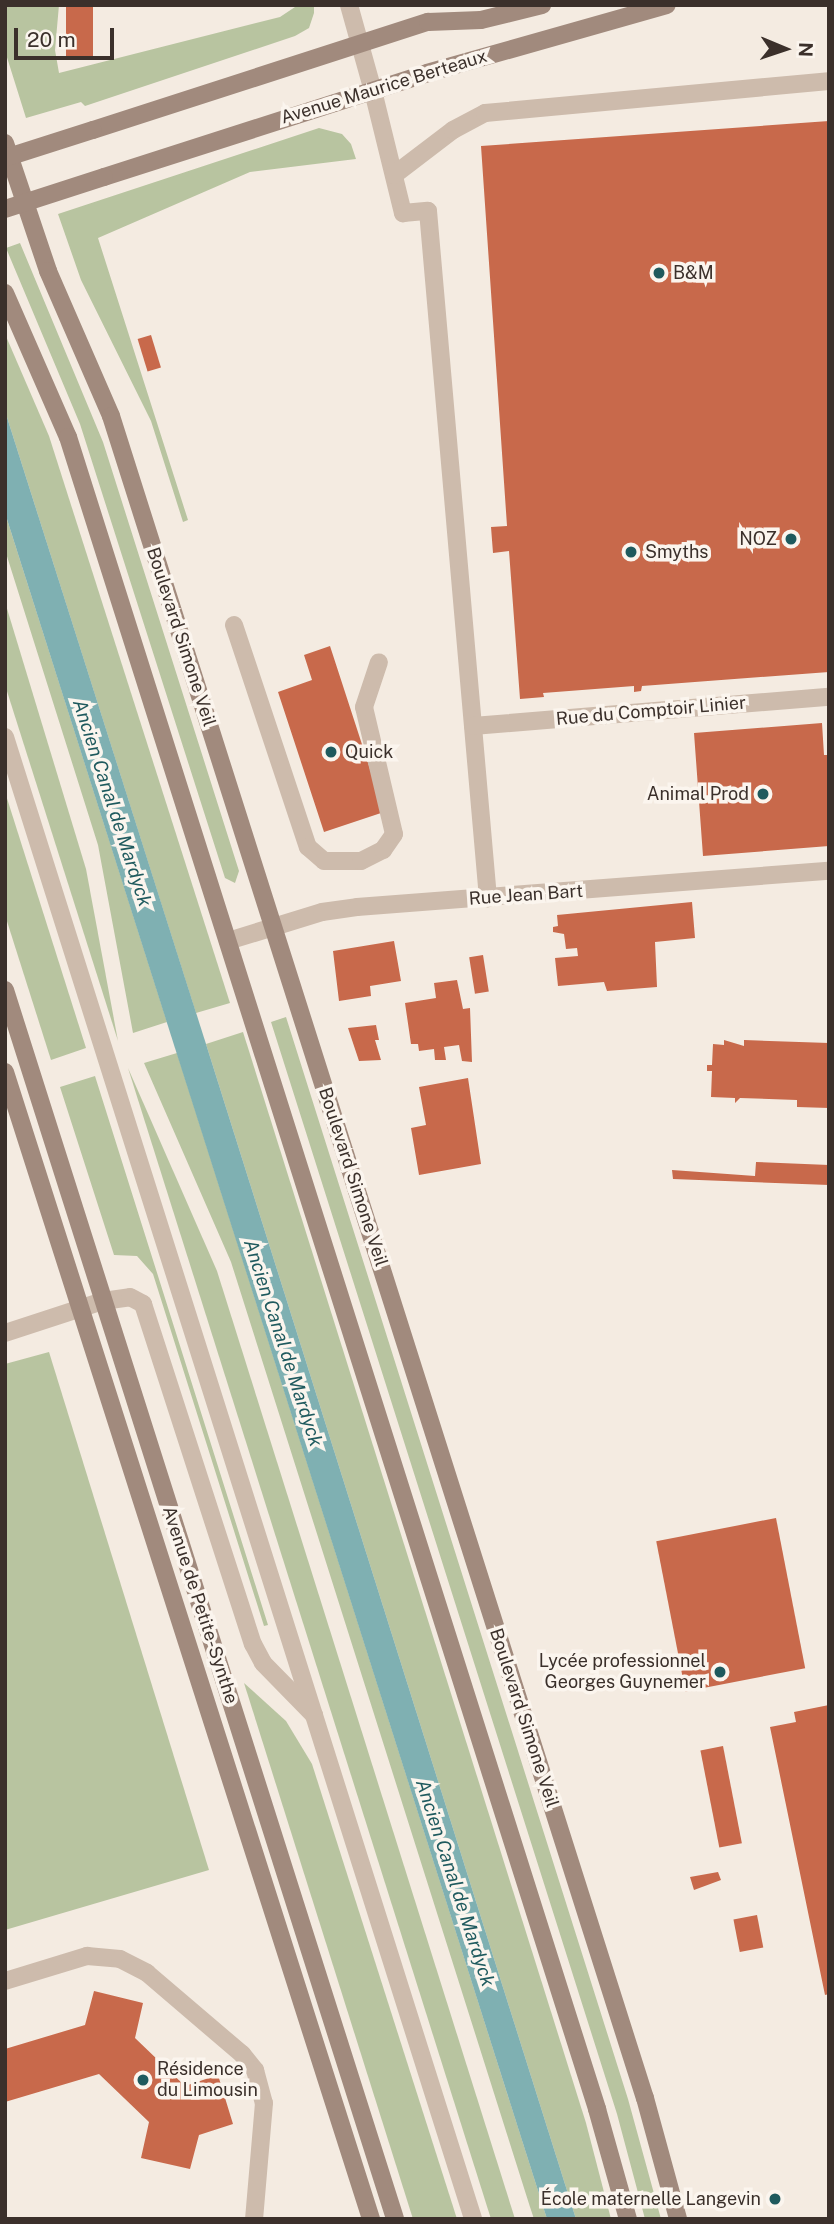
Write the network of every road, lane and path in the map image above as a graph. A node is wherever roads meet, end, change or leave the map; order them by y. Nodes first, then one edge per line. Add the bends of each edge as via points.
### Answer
1 (349, 5) edge
2 (542, 5) edge
3 (667, 5) edge
4 (360, 43) junction
5 (829, 81) edge
6 (373, 90) junction
7 (5, 144) edge
8 (5, 158) edge
9 (394, 175) junction
10 (5, 209) edge
11 (5, 293) edge
12 (234, 625) dead end
13 (379, 662) dead end
14 (829, 697) edge
15 (473, 726) junction
16 (5, 737) edge
17 (829, 871) edge
18 (488, 898) junction
19 (273, 926) junction
20 (228, 941) junction
21 (5, 990) edge
22 (5, 1072) edge
23 (103, 1301) junction
24 (81, 1308) junction
25 (5, 1333) edge
26 (316, 1718) junction
27 (5, 1981) edge
28 (254, 2219) edge
29 (371, 2219) edge
30 (395, 2219) edge
31 (473, 2219) edge
32 (628, 2219) edge
33 (678, 2219) edge

1 - 4 street
2 - 4 street, Avenue Maurice Berteaux via 481,20 428,22
3 - 6 street, Avenue Maurice Berteaux
4 - 6 street
4 - 8 street, Avenue Maurice Berteaux, bridge
5 - 9 street via 485,113 453,130
6 - 9 street
6 - 10 street, Avenue Maurice Berteaux, bridge
7 - 19 street, Boulevard Simone Veil via 48,271 111,416
9 - 15 street via 402,213 428,211
11 - 20 street via 68,437
12 - 13 street via 308,847 324,860 362,862 383,850 394,834 363,707
14 - 15 street, Rue du Comptoir Linier
15 - 18 street
16 - 26 street
17 - 18 street, Rue Jean Bart
18 - 19 street, Rue Jean Bart via 340,909
19 - 20 street, Rue Jean Bart
19 - 33 street, Boulevard Simone Veil via 641,2085
20 - 32 street
21 - 23 street, Avenue de Petite-Synthe
22 - 24 street, Avenue de Petite-Synthe
23 - 24 street
23 - 26 street via 130,1297 143,1304 253,1644 263,1663
23 - 30 street, Avenue de Petite-Synthe
24 - 25 street
24 - 29 street, Avenue de Petite-Synthe
26 - 31 street
27 - 28 street via 87,1956 120,1959 148,1973 242,2054 255,2070 264,2103

